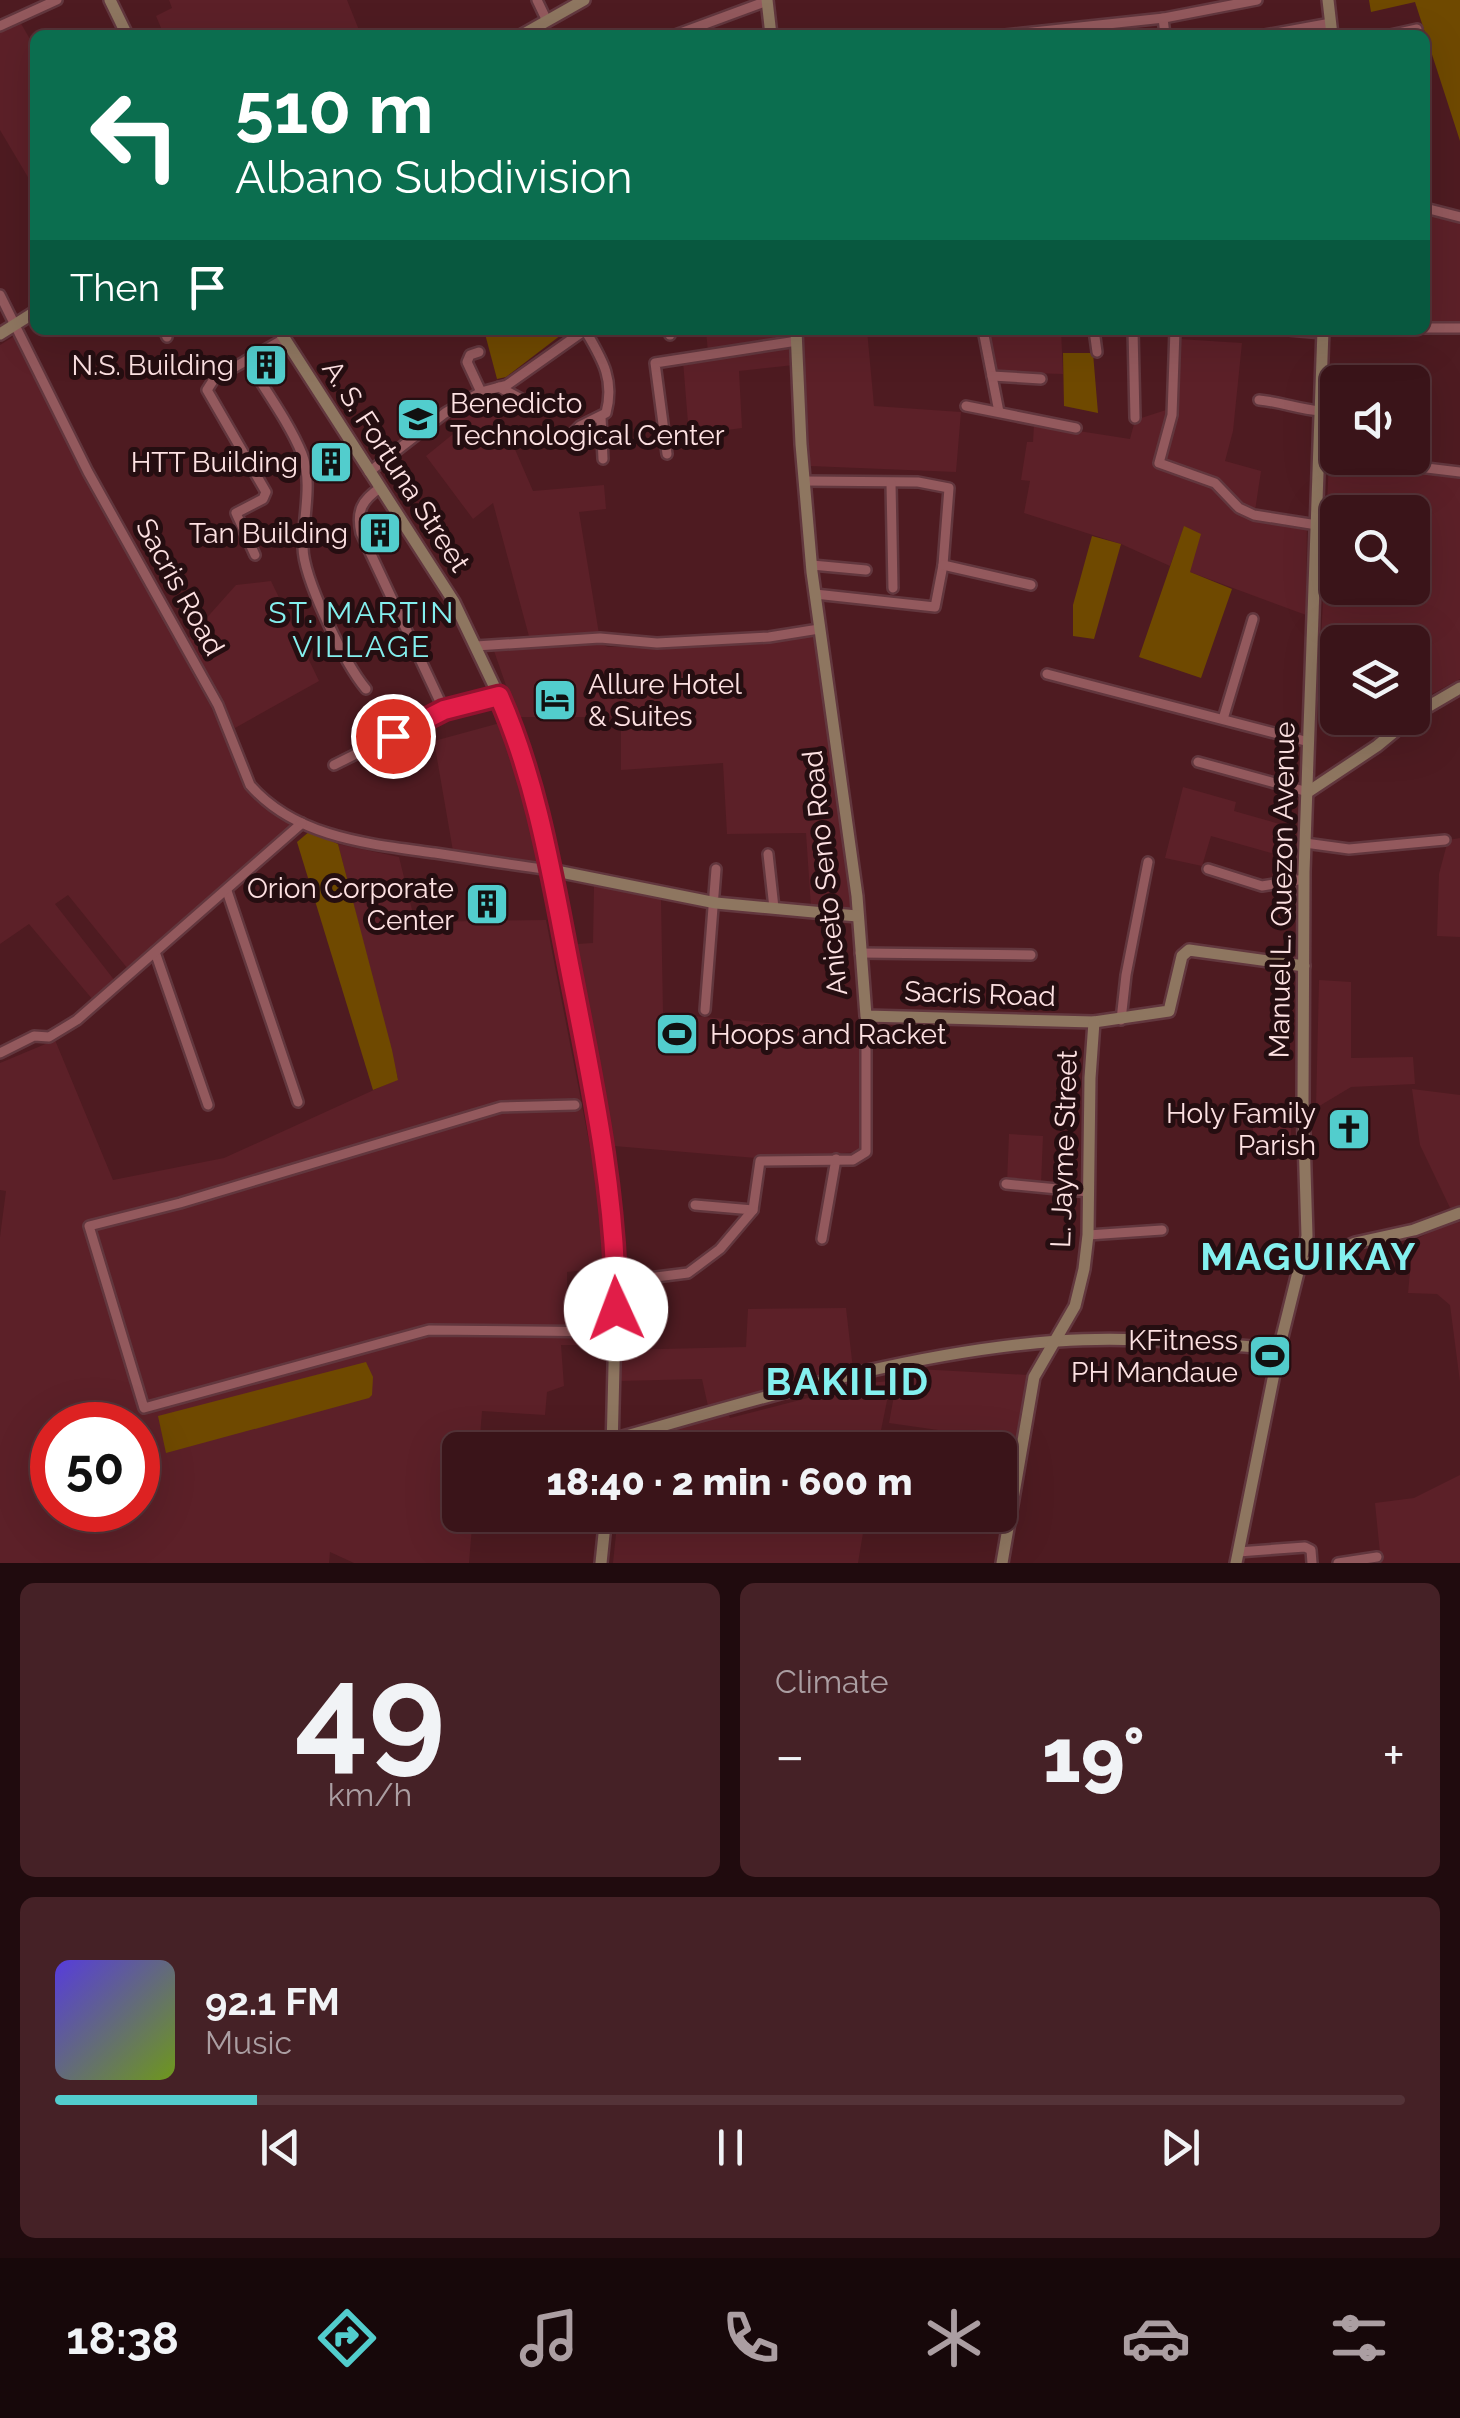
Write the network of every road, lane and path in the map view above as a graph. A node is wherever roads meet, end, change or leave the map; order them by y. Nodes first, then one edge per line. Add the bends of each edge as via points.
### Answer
1 (57, 0) edge
2 (110, 0) edge
3 (538, 0) edge
4 (584, 0) edge
5 (1257, 0) edge
6 (1328, 0) edge
7 (767, 1) edge
8 (1163, 18) junction
9 (547, 21) junction
10 (0, 26) edge
11 (1332, 29) edge
12 (1418, 29) dead end
13 (124, 30) edge
14 (531, 30) edge
15 (689, 30) edge
16 (770, 30) edge
17 (1051, 30) edge
18 (1164, 30) edge
19 (1413, 30) edge
20 (1430, 209) edge
21 (1460, 217) edge
22 (0, 295) edge
23 (30, 315) edge
24 (17, 324) junction
25 (1430, 328) edge
26 (1460, 328) edge
27 (0, 334) edge
28 (281, 335) edge
29 (283, 335) edge
30 (578, 335) edge
31 (588, 335) edge
32 (984, 335) edge
33 (1095, 335) edge
34 (1133, 335) edge
35 (1176, 335) edge
36 (1323, 335) edge
37 (797, 336) edge
38 (479, 352) dead end
39 (1097, 352) dead end
40 (247, 360) junction
41 (1322, 365) edge
42 (992, 376) junction
43 (1041, 379) dead end
44 (499, 388) junction
45 (481, 392) junction
46 (1259, 400) dead end
47 (966, 406) dead end
48 (540, 409) dead end
49 (1320, 411) joint
50 (999, 412) junction
51 (601, 417) junction
52 (1135, 418) dead end
53 (1076, 428) dead end
54 (569, 437) dead end
55 (667, 454) dead end
56 (1319, 454) joint
57 (603, 458) dead end
58 (1430, 468) edge
59 (370, 472) junction
60 (1460, 472) edge
61 (804, 481) junction
62 (891, 483) junction
63 (380, 488) junction
64 (1316, 525) junction
65 (255, 554) dead end
66 (812, 565) junction
67 (944, 565) junction
68 (866, 570) dead end
69 (1032, 584) dead end
70 (893, 588) dead end
71 (815, 594) junction
72 (1254, 618) dead end
73 (819, 628) junction
74 (476, 646) junction
75 (1047, 674) dead end
76 (1460, 688) edge
77 (366, 689) dead end
78 (499, 696) junction
79 (1430, 706) edge
80 (444, 710) junction
81 (1223, 720) junction
82 (1390, 735) edge
83 (1309, 742) junction
84 (1198, 762) dead end
85 (334, 765) dead end
86 (1308, 792) junction
87 (302, 824) junction
88 (1445, 840) dead end
89 (1305, 843) junction
90 (768, 854) dead end
91 (1148, 862) dead end
92 (716, 869) dead end
93 (1208, 869) dead end
94 (552, 870) junction
95 (1304, 879) junction
96 (227, 891) junction
97 (716, 904) junction
98 (774, 908) junction
99 (857, 916) junction
100 (155, 952) junction
101 (860, 952) junction
102 (1031, 956) dead end
103 (1304, 966) junction
104 (705, 1010) dead end
105 (866, 1016) junction
106 (1121, 1020) junction
107 (1094, 1022) junction
108 (0, 1053) edge
109 (298, 1102) dead end
110 (208, 1105) dead end
111 (575, 1105) dead end
112 (836, 1159) junction
113 (1006, 1184) dead end
114 (1089, 1192) junction
115 (695, 1205) dead end
116 (753, 1210) junction
117 (1460, 1213) edge
118 (1162, 1230) dead end
119 (1088, 1235) junction
120 (822, 1240) dead end
121 (1301, 1266) junction
122 (616, 1282) junction
123 (616, 1332) junction
124 (1056, 1341) junction
125 (1279, 1350) junction
126 (612, 1432) edge
127 (657, 1432) edge
128 (604, 1532) edge
129 (1378, 1557) dead end
130 (1237, 1558) edge
131 (1349, 1562) edge
132 (601, 1563) edge
133 (1002, 1563) edge
134 (1312, 1563) edge
135 (1338, 1563) edge

1 - 10 street
2 - 13 street
3 - 9 street
4 - 9 street
5 - 8 street
6 - 11 street
7 - 15 street
7 - 16 street
8 - 17 street
8 - 18 street
9 - 14 street
12 - 19 street
20 - 21 street
22 - 24 street, Sacris Road
23 - 24 street
24 - 27 street
24 - 87 street, Sacris Road via 88,472 218,705 250,784
25 - 26 street
28 - 40 street
29 - 59 street, A. S. Fortuna Street
30 - 44 street
31 - 51 street via 610,380
32 - 42 street
33 - 39 street
34 - 52 street
35 - 64 street via 1172,415 1159,463 1215,482 1254,515
36 - 41 street, Manuel L. Quezon Avenue
37 - 55 street via 655,364
37 - 61 street, Aniceto Seno Road
38 - 45 street via 467,362
40 - 65 street via 214,379 208,390 266,492 236,513
40 - 77 street via 302,456 306,570
42 - 43 street
42 - 50 street
44 - 45 street
44 - 48 street
45 - 59 street
46 - 49 street
47 - 50 street
49 - 56 street, Manuel L. Quezon Avenue
50 - 53 street
51 - 54 street
51 - 57 street
56 - 64 street, Manuel L. Quezon Avenue
58 - 60 street
59 - 63 street, A. S. Fortuna Street
61 - 62 street
61 - 66 street, Aniceto Seno Road
62 - 67 street via 949,488
62 - 70 street
63 - 74 street, A. S. Fortuna Street
63 - 80 street via 361,505 361,532
64 - 83 street, Manuel L. Quezon Avenue
66 - 68 street
66 - 71 street, Aniceto Seno Road
67 - 69 street
67 - 71 street via 932,608
71 - 73 street, Aniceto Seno Road
72 - 81 street
73 - 74 street via 657,644 600,638
73 - 99 street, Aniceto Seno Road
74 - 78 street, A. S. Fortuna Street
75 - 81 street
76 - 79 street
78 - 80 street
78 - 94 street, A. S. Fortuna Street via 525,764
80 - 85 street
81 - 83 street
82 - 86 street
83 - 86 street, Manuel L. Quezon Avenue
84 - 86 street
86 - 89 street, Manuel L. Quezon Avenue
87 - 94 street, Sacris Road via 336,836
87 - 96 street
88 - 89 street via 1349,849
89 - 95 street, Manuel L. Quezon Avenue
90 - 98 street
91 - 106 street
92 - 97 street
93 - 95 street via 1262,886
94 - 97 street
94 - 122 street, A. S. Fortuna Street via 606,1161
95 - 103 street, Manuel L. Quezon Avenue
96 - 100 street
96 - 109 street
97 - 98 street
97 - 104 street
98 - 99 street
99 - 101 street, Aniceto Seno Road
100 - 108 street via 63,1030
100 - 110 street
101 - 102 street
101 - 105 street, Aniceto Seno Road
103 - 106 street, Sacris Road via 1189,950 1169,1011
103 - 121 street, Manuel L. Quezon Avenue via 1308,1211
105 - 107 street, Sacris Road
105 - 112 street, Aniceto Seno Road via 868,1147 853,1160
106 - 107 street, Sacris Road
107 - 114 street, L. Jayme Street
111 - 123 street via 501,1107 89,1226 144,1408 429,1330
112 - 116 street via 760,1161
112 - 120 street
113 - 114 street
114 - 119 street, L. Jayme Street
115 - 116 street
116 - 122 street via 693,1271
117 - 121 street
118 - 119 street
119 - 124 street, L. Jayme Street via 1076,1306
121 - 125 street, Manuel L. Quezon Avenue
122 - 123 street, A. S. Fortuna Street
123 - 126 street, A. S. Fortuna Street
124 - 125 street
124 - 127 street via 882,1367
124 - 133 street, L. Jayme Street via 1034,1378
125 - 130 street, Manuel L. Quezon Avenue
128 - 132 street
129 - 131 street
130 - 134 street via 1305,1547
131 - 135 street

